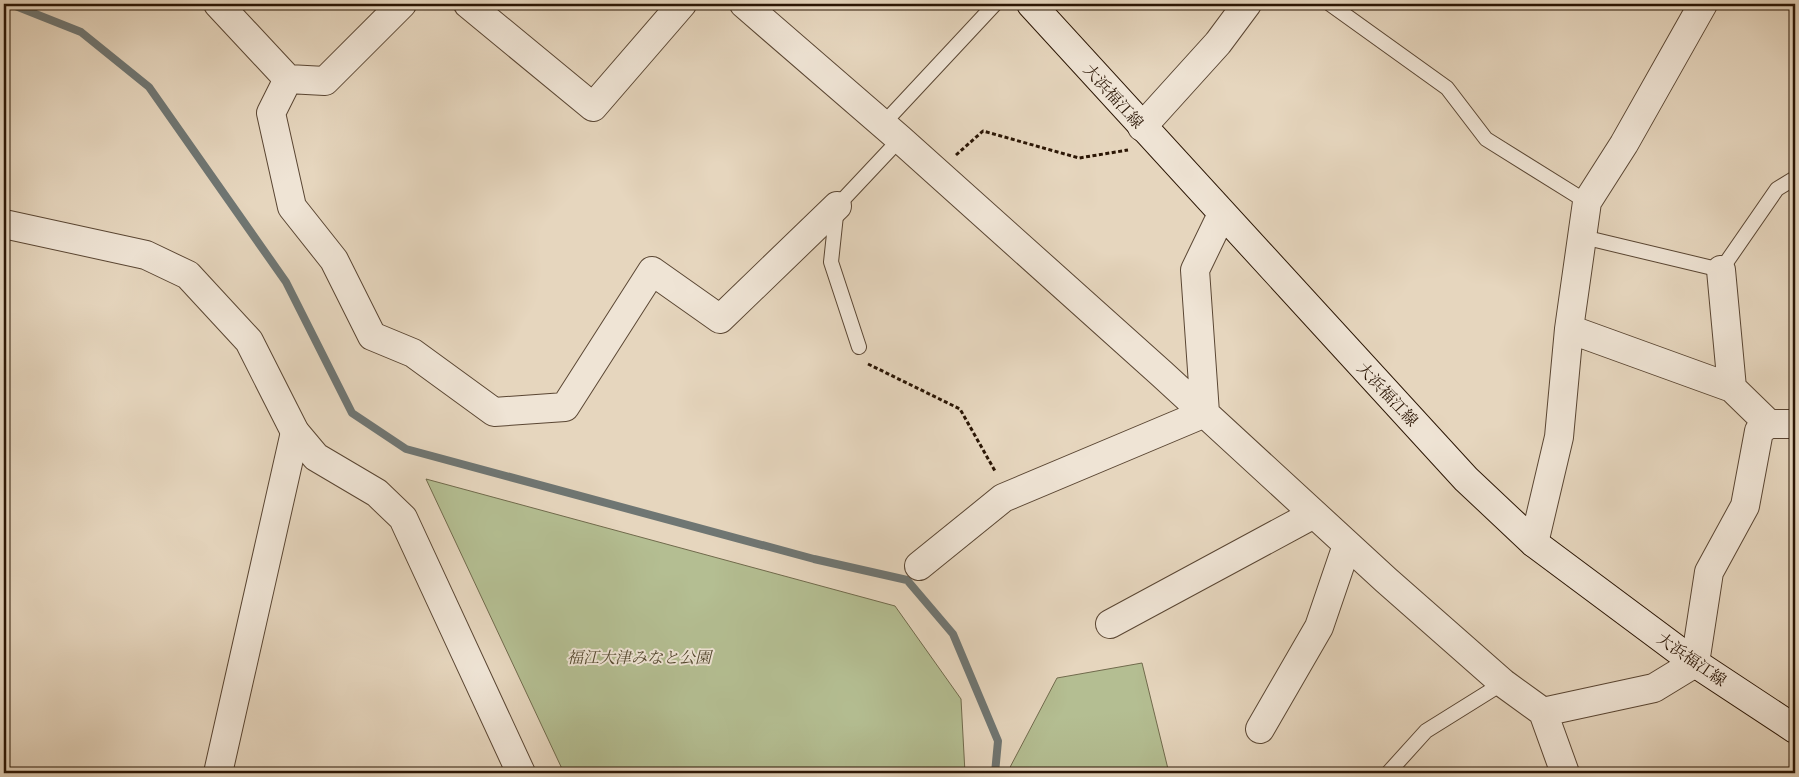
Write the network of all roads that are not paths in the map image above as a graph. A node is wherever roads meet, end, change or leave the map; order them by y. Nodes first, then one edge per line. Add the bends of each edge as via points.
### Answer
1 (218, 4) edge
2 (402, 4) edge
3 (468, 4) edge
4 (682, 4) edge
5 (744, 4) edge
6 (995, 4) edge
7 (1030, 4) edge
8 (1247, 4) edge
9 (1330, 4) edge
10 (1703, 4) edge
11 (288, 79) junction
12 (891, 132) junction
13 (1150, 136) junction
14 (1795, 178) edge
15 (1587, 202) junction
16 (837, 206) junction
17 (1222, 214) junction
18 (4, 224) edge
19 (1582, 237) junction
20 (1722, 270) junction
21 (1569, 329) junction
22 (859, 347) road end
23 (1732, 388) junction
24 (1205, 413) junction
25 (1782, 424) edge
26 (295, 432) junction
27 (1314, 514) junction
28 (1534, 543) junction
29 (1347, 544) junction
30 (919, 566) dead end
31 (1110, 624) dead end
32 (1695, 663) junction
33 (1503, 683) junction
34 (1543, 712) junction
35 (1260, 729) dead end
36 (1795, 729) edge
37 (218, 773) edge
38 (521, 773) edge
39 (1388, 773) edge
40 (1565, 773) edge

1 - 11 street
2 - 11 street via 325,81
3 - 4 street via 593,107
5 - 12 street
6 - 12 lane
7 - 13 street, 大浜福江線
8 - 13 street
9 - 15 lane via 1447,88 1486,138
10 - 15 street via 1624,144
11 - 16 street via 271,113 292,206 334,260 372,336 412,353 494,412 565,408 652,271 720,319
12 - 16 lane
12 - 24 street
13 - 17 street, 大浜福江線
14 - 20 lane via 1777,189
15 - 19 street
16 - 22 lane via 831,262
17 - 24 street via 1195,270
17 - 28 street, 大浜福江線 via 1466,479
18 - 26 street via 146,255 188,275 249,341
19 - 20 lane
19 - 21 street
20 - 23 street
21 - 23 street
21 - 28 street via 1559,437
23 - 25 street
24 - 27 street
24 - 30 street via 1002,498
25 - 32 street via 1759,431 1745,506 1709,572
26 - 37 street
26 - 38 street via 316,457 377,493 403,518
27 - 29 street
27 - 31 street
28 - 32 street, 大浜福江線
29 - 33 street
29 - 35 street via 1319,627
32 - 34 street via 1654,688
32 - 36 street, 大浜福江線
33 - 34 street
33 - 39 lane via 1426,731
34 - 40 street

